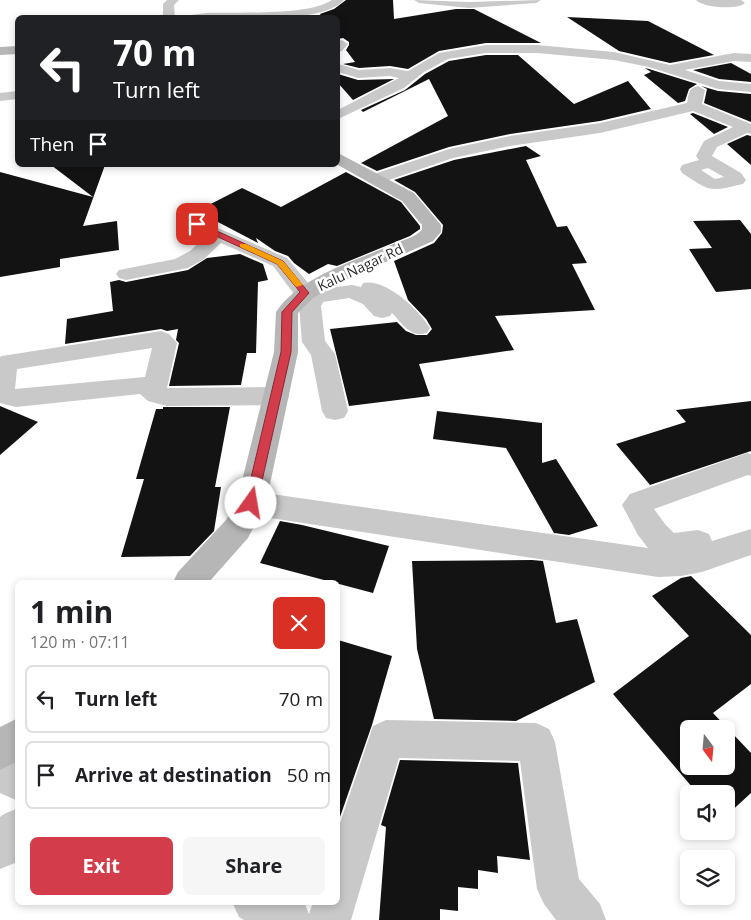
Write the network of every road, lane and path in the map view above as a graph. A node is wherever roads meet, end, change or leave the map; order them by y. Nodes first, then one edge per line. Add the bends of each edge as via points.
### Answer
1 (174, 0) edge
2 (339, 0) edge
3 (419, 0) edge
4 (529, 0) edge
5 (701, 0) edge
6 (740, 2) dead end
7 (303, 12) junction
8 (169, 15) edge
9 (213, 15) edge
10 (308, 15) edge
11 (649, 49) dead end
12 (15, 50) edge
13 (0, 51) edge
14 (614, 56) junction
15 (751, 58) edge
16 (340, 69) edge
17 (669, 70) junction
18 (410, 76) junction
19 (710, 82) junction
20 (751, 88) edge
21 (15, 95) edge
22 (0, 97) edge
23 (694, 106) junction
24 (340, 114) edge
25 (748, 128) edge
26 (340, 159) edge
27 (710, 162) dead end
28 (377, 179) junction
29 (197, 224) dead end
30 (219, 235) junction
31 (126, 274) dead end
32 (342, 274) junction
33 (305, 293) junction
34 (382, 311) dead end
35 (419, 328) dead end
36 (326, 350) junction
37 (286, 352) junction
38 (154, 390) junction
39 (276, 396) junction
40 (336, 411) dead end
41 (751, 465) edge
42 (251, 503) junction
43 (751, 524) edge
44 (751, 542) edge
45 (191, 580) edge
46 (15, 739) edge
47 (0, 751) edge
48 (0, 772) edge
49 (15, 780) edge
50 (15, 831) edge
51 (0, 848) edge
52 (340, 888) edge
53 (260, 905) edge
54 (334, 905) edge
55 (289, 920) edge
56 (329, 920) edge
57 (584, 920) edge

1 - 8 street via 168,4
2 - 7 street via 327,7
3 - 4 street via 469,5
5 - 6 street via 707,3
7 - 9 street via 240,11
7 - 10 street
11 - 14 street
12 - 13 street
14 - 17 street
14 - 18 street via 537,49 486,50 444,56
15 - 17 street via 734,57
16 - 18 street via 358,74 390,72
17 - 19 street
18 - 24 street via 399,85
19 - 20 street
19 - 23 street via 696,91
21 - 22 street
23 - 25 street
23 - 28 street via 600,128 449,154
25 - 27 street via 710,144 704,156
26 - 28 street, Kalu Nagar Rd
28 - 32 street, Kalu Nagar Rd via 418,206 432,225 430,232 426,237
29 - 30 street
30 - 31 street via 197,255 181,264
30 - 33 street via 280,262
32 - 33 street, Kalu Nagar Rd
32 - 35 street via 392,300
33 - 37 street, Kalu Nagar Rd via 287,312
34 - 36 street via 371,299 352,290 314,298 310,306 314,342
36 - 37 street
36 - 40 street
37 - 39 street, Kalu Nagar Rd
38 - 38 street via 140,385 16,398 2,393 6,364 10,362 161,339 165,343
38 - 39 street via 157,395 167,397
39 - 42 street, Kalu Nagar Rd
41 - 43 street via 637,505 658,540 674,548 683,548
42 - 44 street via 658,562 702,558
42 - 45 street, Kalu Nagar Rd via 237,529
46 - 47 street
48 - 49 street
50 - 51 street
52 - 57 street via 386,739 536,742 559,889
53 - 55 street
54 - 56 street

